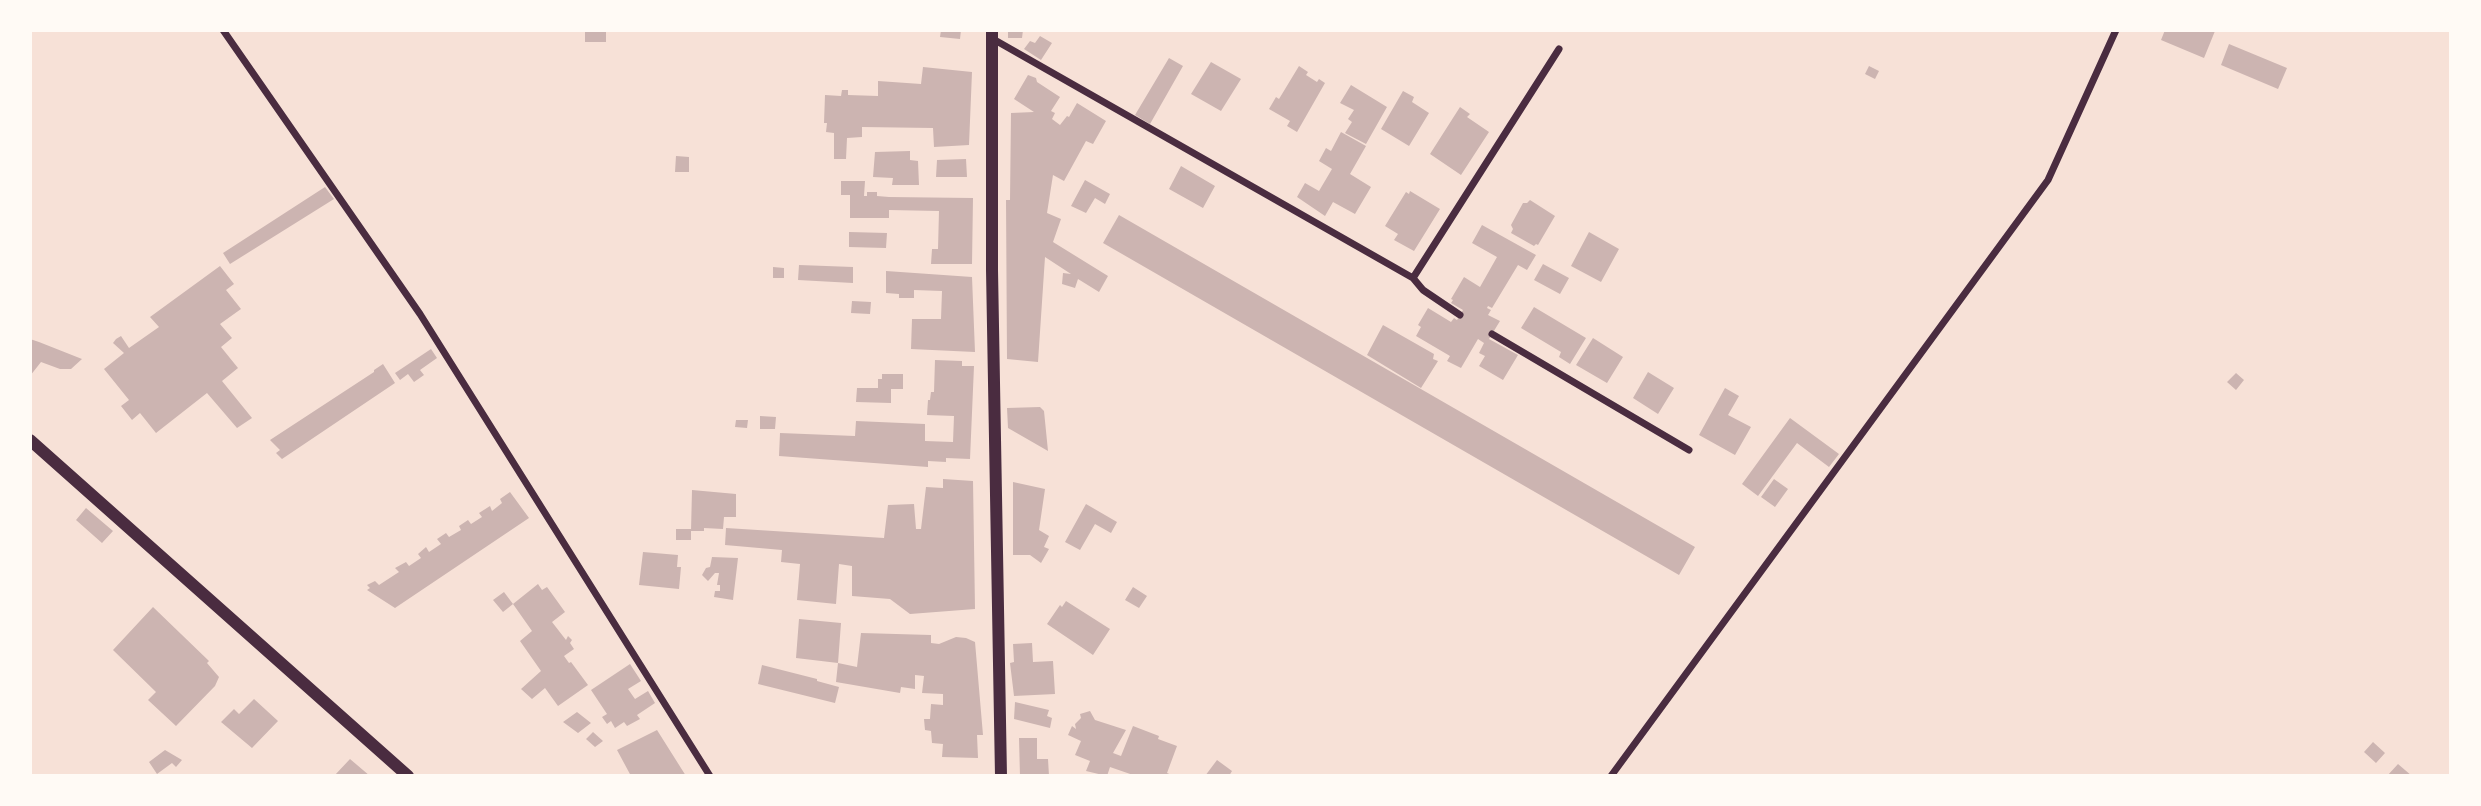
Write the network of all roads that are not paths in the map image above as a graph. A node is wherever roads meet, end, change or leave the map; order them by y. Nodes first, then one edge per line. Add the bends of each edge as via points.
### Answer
1 (223, 30) edge
2 (2116, 30) edge
3 (992, 34) edge
4 (1559, 49) dead end
5 (1413, 278) junction
6 (1460, 315) dead end
7 (1492, 334) dead end
8 (30, 440) edge
9 (1689, 450) dead end
10 (408, 776) edge
11 (710, 776) edge
12 (1001, 776) edge
13 (1611, 776) edge

1 - 11 street via 420,314
2 - 13 street via 2048,180
3 - 5 street
3 - 12 main road
4 - 5 street
5 - 6 street
7 - 9 street
8 - 10 main road

